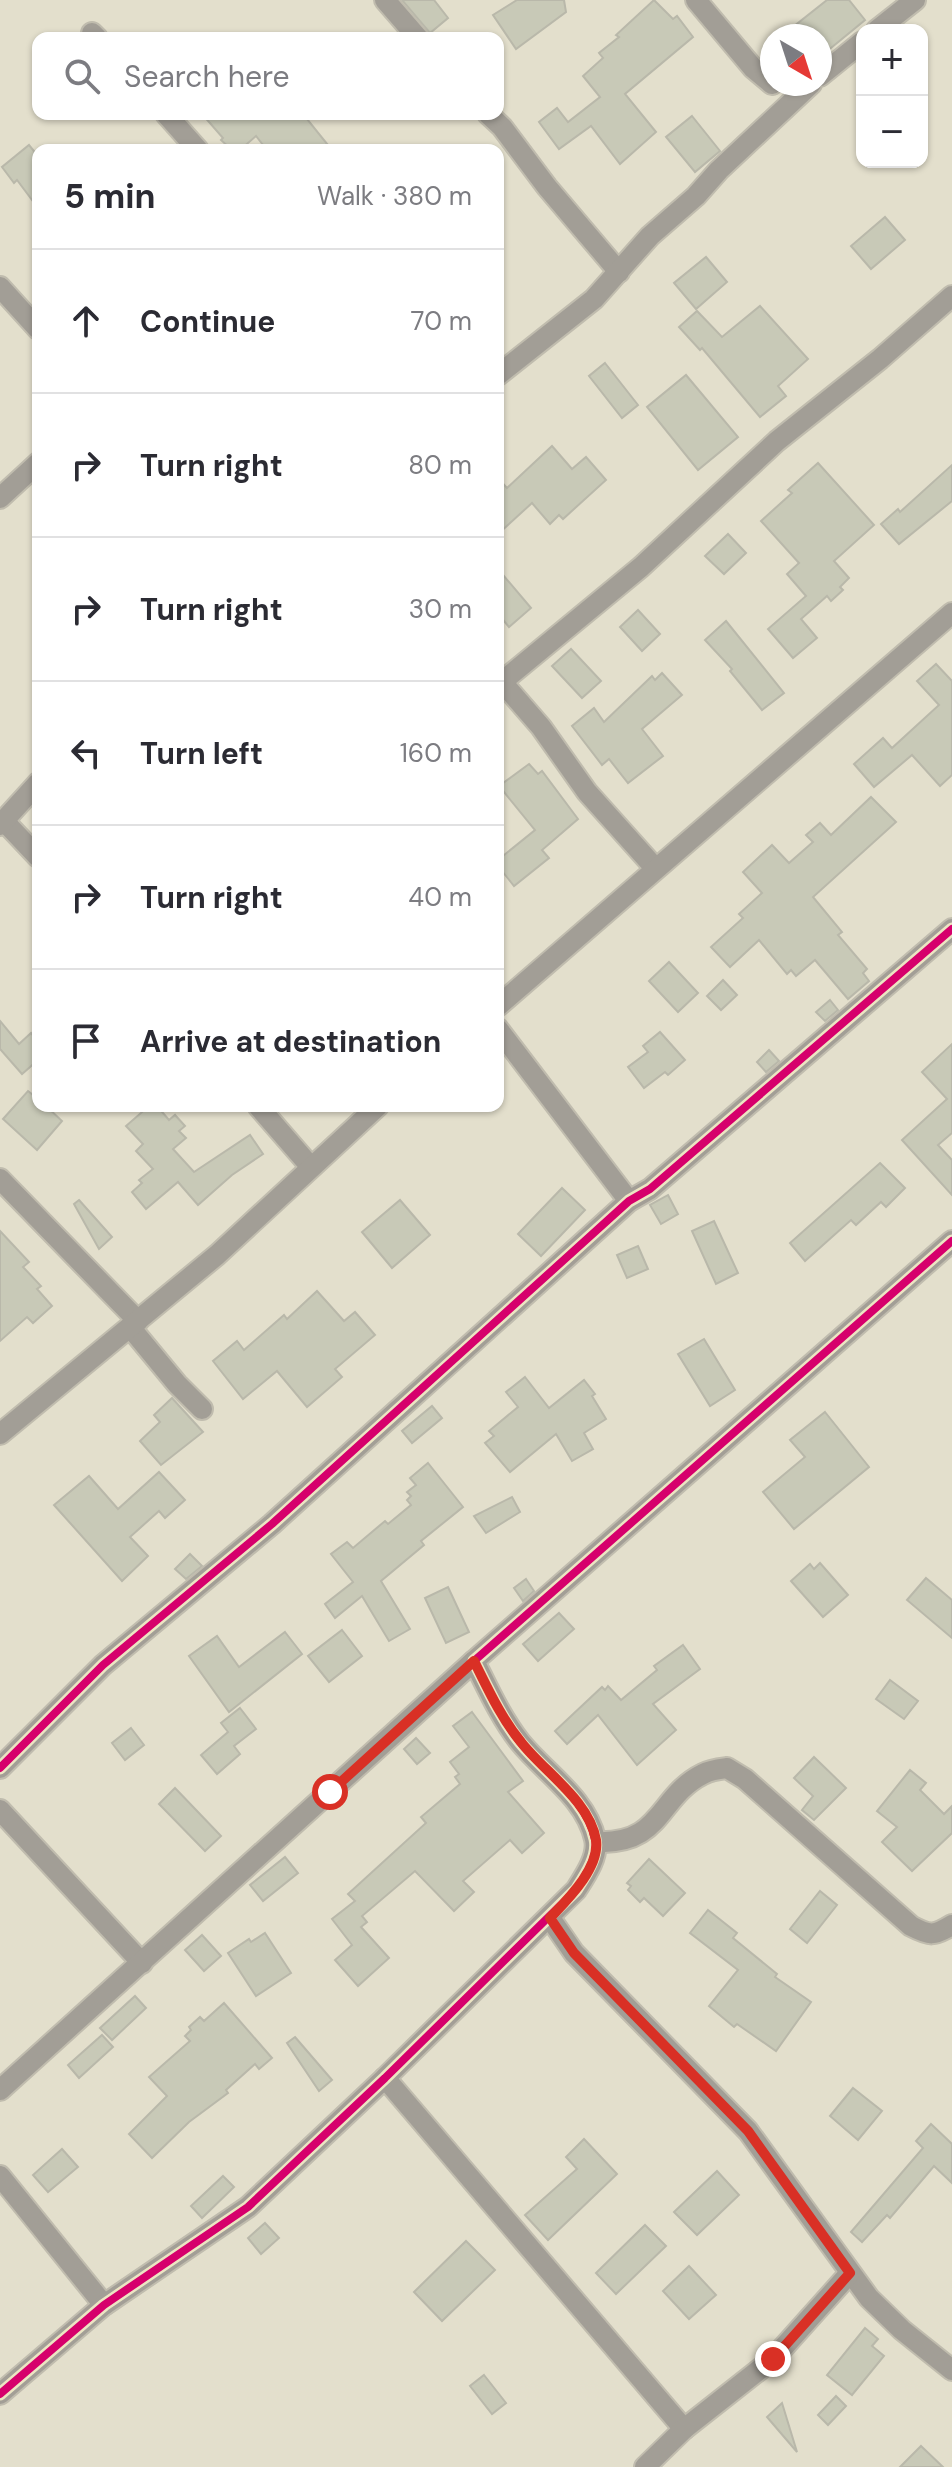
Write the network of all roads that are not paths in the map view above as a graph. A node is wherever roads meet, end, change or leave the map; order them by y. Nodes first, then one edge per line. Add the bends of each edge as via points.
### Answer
1 (385, 0) edge
2 (696, 0) edge
3 (915, 0) edge
4 (885, 24) edge
5 (413, 32) edge
6 (856, 47) edge
7 (832, 66) edge
8 (760, 74) edge
9 (787, 96) edge
10 (797, 96) edge
11 (792, 100) junction
12 (171, 120) edge
13 (494, 120) edge
14 (193, 144) edge
15 (619, 272) junction
16 (0, 287) edge
17 (952, 296) edge
18 (32, 322) edge
19 (504, 370) edge
20 (32, 469) edge
21 (0, 498) edge
22 (952, 613) edge
23 (504, 680) edge
24 (504, 687) edge
25 (32, 790) edge
26 (2, 823) edge
27 (32, 851) edge
28 (655, 868) junction
29 (952, 929) edge
30 (504, 1001) edge
31 (504, 1037) edge
32 (263, 1112) edge
33 (371, 1112) edge
34 (310, 1166) junction
35 (0, 1179) edge
36 (629, 1201) junction
37 (952, 1241) edge
38 (134, 1324) junction
39 (202, 1409) dead end
40 (0, 1434) edge
41 (474, 1661) junction
42 (0, 1768) edge
43 (0, 1810) edge
44 (596, 1842) junction
45 (550, 1918) junction
46 (952, 1925) edge
47 (142, 1963) junction
48 (385, 2078) junction
49 (0, 2090) edge
50 (0, 2176) edge
51 (850, 2273) junction
52 (104, 2305) junction
53 (952, 2370) edge
54 (0, 2394) edge
55 (684, 2429) junction
56 (645, 2467) edge

1 - 5 street
2 - 8 street
3 - 4 street
6 - 7 street
9 - 11 street
10 - 11 street
11 - 15 street
12 - 14 street
13 - 15 street
15 - 19 street via 594,299
16 - 18 street
17 - 23 street
20 - 21 street
22 - 28 street
24 - 28 street
25 - 26 street
26 - 27 street
28 - 30 street
29 - 36 street via 650,1189
31 - 36 street
32 - 34 street
33 - 34 street
34 - 38 street via 217,1255
35 - 38 street
36 - 42 street via 272,1524 103,1665
37 - 41 street
38 - 39 street
38 - 40 street
41 - 44 street via 498,1709 571,1795
41 - 47 street
43 - 47 street
44 - 45 street via 591,1866
44 - 46 street via 638,1836 694,1780 727,1768 911,1926 928,1935
45 - 48 street
45 - 51 street via 574,1953 748,2131
47 - 49 street
48 - 52 street via 248,2207
48 - 55 street
50 - 52 street
51 - 53 street via 902,2330
51 - 55 street via 773,2359
52 - 54 street
55 - 56 street

